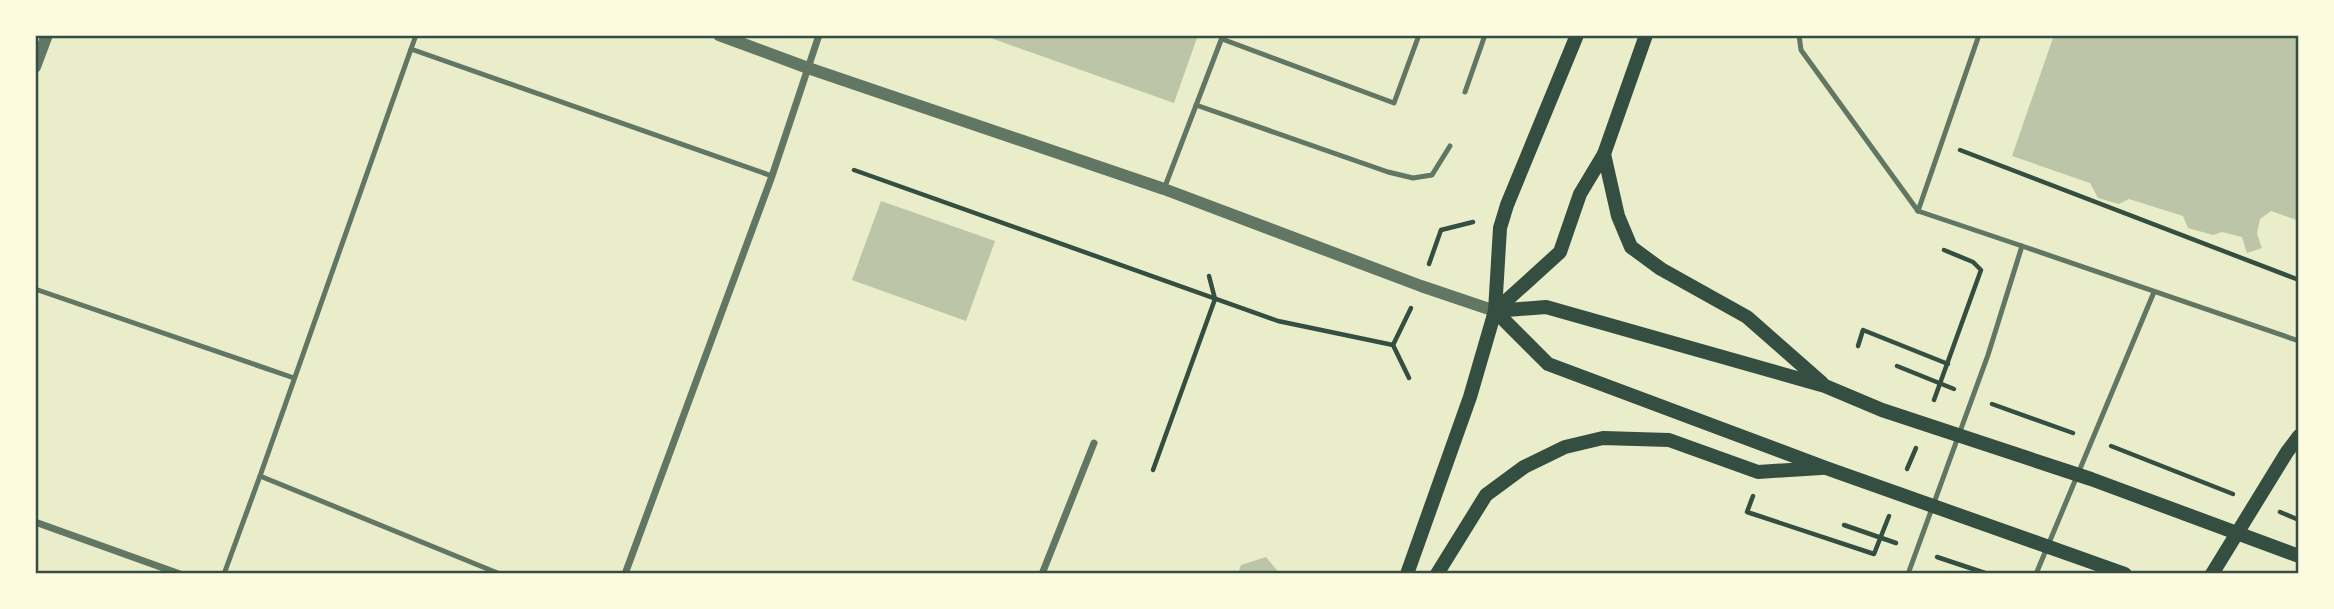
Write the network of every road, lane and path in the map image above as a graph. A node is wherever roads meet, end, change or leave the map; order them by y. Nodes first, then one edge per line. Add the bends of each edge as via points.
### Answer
1 (47, 35) edge
2 (416, 35) edge
3 (719, 35) edge
4 (819, 35) edge
5 (1419, 35) edge
6 (1485, 35) edge
7 (1577, 35) edge
8 (1647, 35) edge
9 (1800, 35) edge
10 (1979, 35) edge
11 (1222, 37) edge
12 (411, 49) junction
13 (35, 67) edge
14 (808, 68) junction
15 (1465, 92) dead end
16 (1196, 105) junction
17 (1941, 143) junction
18 (1450, 146) dead end
19 (1604, 154) junction
20 (854, 170) dead end
21 (772, 176) junction
22 (1164, 189) junction
23 (1918, 211) junction
24 (2022, 246) junction
25 (1209, 276) dead end
26 (2299, 280) edge
27 (35, 289) edge
28 (2154, 292) junction
29 (1215, 299) junction
30 (1495, 311) junction
31 (2299, 341) edge
32 (1393, 345) dead end
33 (1858, 346) dead end
34 (1948, 363) dead end
35 (294, 378) junction
36 (1825, 386) junction
37 (2299, 436) edge
38 (1094, 443) dead end
39 (1826, 468) junction
40 (1153, 470) dead end
41 (260, 476) junction
42 (1754, 495) dead end
43 (35, 522) edge
44 (1820, 536) dead end
45 (2293, 554) edge
46 (180, 574) edge
47 (224, 574) edge
48 (500, 574) edge
49 (625, 574) edge
50 (1042, 574) edge
51 (1407, 574) edge
52 (1437, 574) edge
53 (1908, 574) edge
54 (2036, 574) edge
55 (2125, 574) edge
56 (2212, 574) edge

1 - 13 street
2 - 12 lane
3 - 14 street
4 - 14 street
5 - 11 lane via 1394,103
6 - 15 lane
7 - 30 main road via 1500,228
8 - 19 main road
9 - 23 lane via 1801,50
10 - 17 lane
11 - 16 lane
12 - 21 lane
12 - 35 lane
14 - 21 street
14 - 22 street
16 - 18 lane via 1413,178 1432,175
16 - 22 lane
17 - 23 lane
17 - 26 path
19 - 30 main road via 1580,194 1560,252
19 - 36 main road via 1618,216 1632,247 1661,269 1747,317
20 - 29 path
21 - 49 street
22 - 30 street
23 - 24 lane
24 - 28 lane
24 - 53 lane via 1988,355
25 - 29 path
27 - 35 lane
28 - 31 lane
28 - 54 lane
29 - 32 path via 1278,321
29 - 40 path
30 - 36 main road via 1546,307
30 - 39 main road via 1548,364
30 - 51 main road via 1470,397
33 - 34 path via 1863,330
35 - 41 lane
36 - 45 main road
37 - 56 main road
38 - 50 street
39 - 52 main road via 1758,472 1670,440 1603,438 1565,447 1524,467 1486,495
39 - 55 main road
41 - 47 lane
41 - 48 lane
42 - 44 path via 1748,512
43 - 46 street

